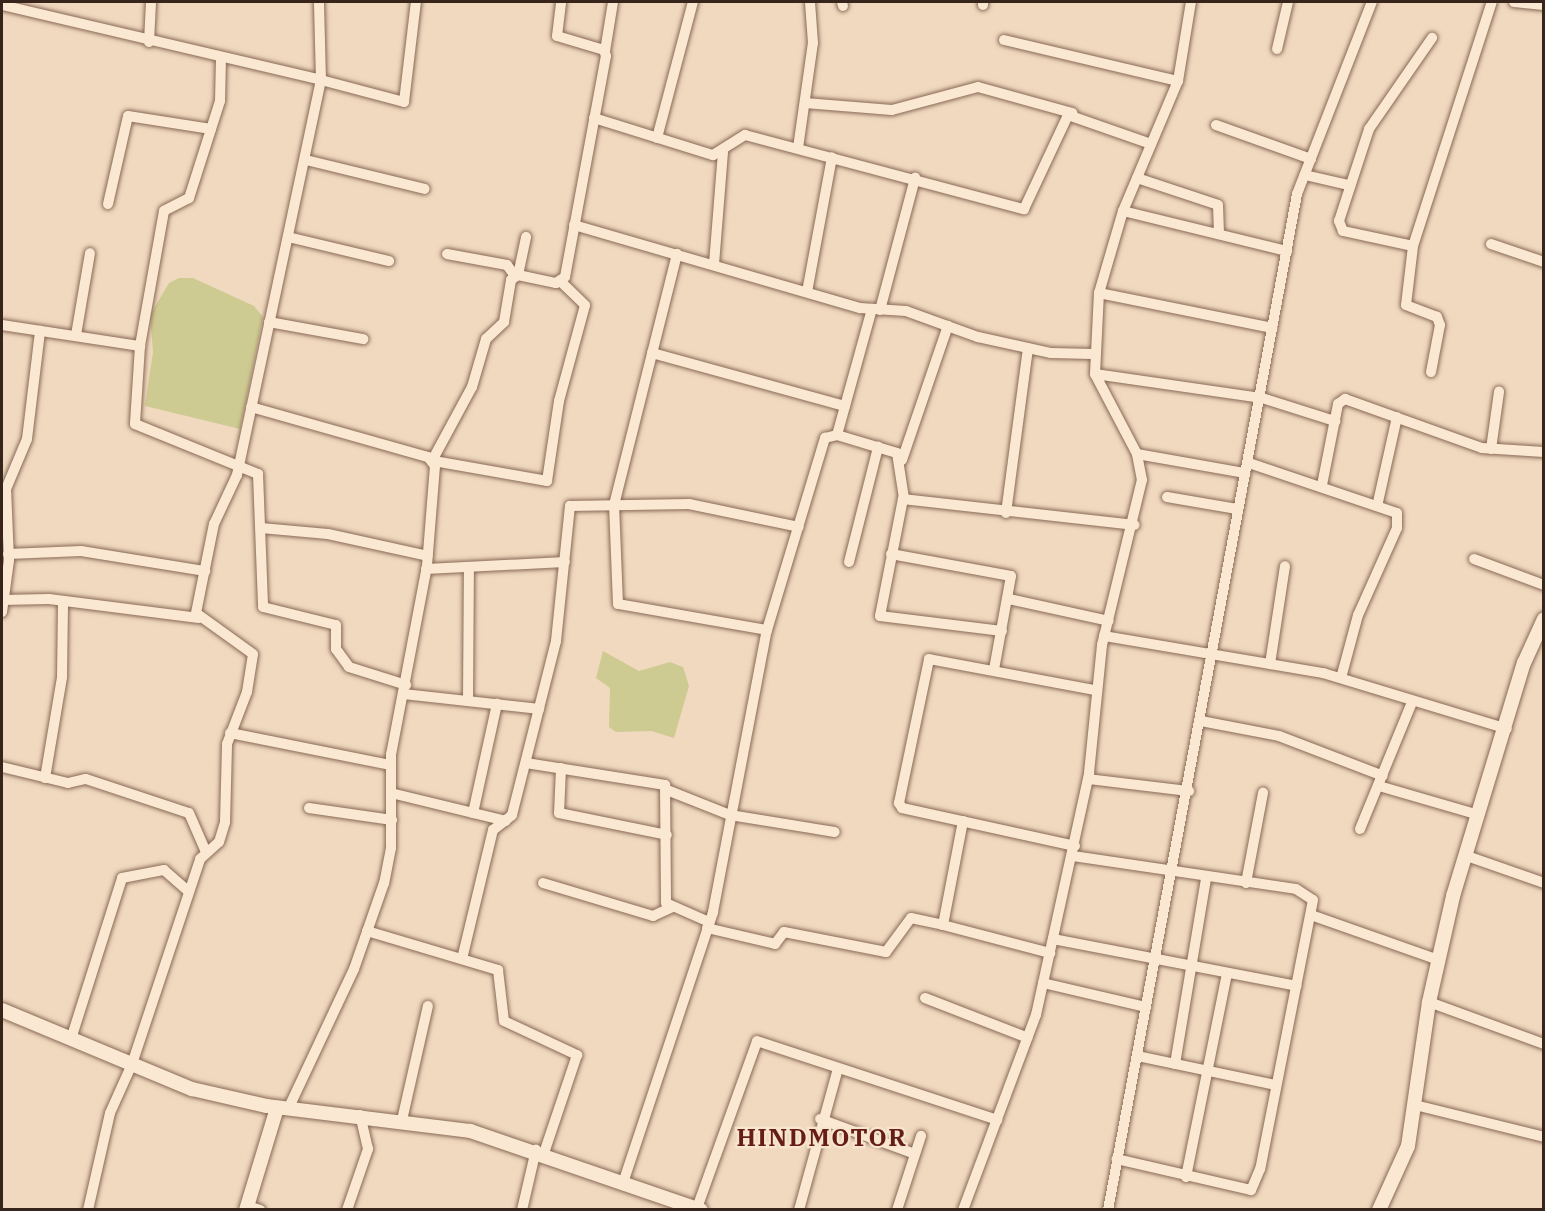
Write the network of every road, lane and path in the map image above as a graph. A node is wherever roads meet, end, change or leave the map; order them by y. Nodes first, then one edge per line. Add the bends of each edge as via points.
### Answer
1 (151, 2) edge
2 (319, 2) edge
3 (416, 2) edge
4 (561, 2) edge
5 (613, 2) edge
6 (693, 2) edge
7 (810, 2) edge
8 (1191, 2) edge
9 (1288, 2) edge
10 (1372, 2) edge
11 (1492, 2) edge
12 (1520, 2) edge
13 (2, 5) edge
14 (1544, 5) edge
15 (1432, 38) dead end
16 (1004, 40) dead end
17 (149, 42) junction
18 (1277, 48) dead end
19 (605, 51) junction
20 (221, 57) junction
21 (321, 80) junction
22 (1178, 81) junction
23 (805, 104) junction
24 (1072, 114) junction
25 (594, 118) junction
26 (1216, 125) dead end
27 (211, 129) junction
28 (657, 138) junction
29 (1151, 144) junction
30 (798, 148) junction
31 (723, 151) junction
32 (832, 157) junction
33 (1311, 159) junction
34 (306, 160) junction
35 (1305, 175) junction
36 (915, 178) junction
37 (1137, 178) junction
38 (1348, 185) junction
39 (425, 189) dead end
40 (108, 204) dead end
41 (1123, 211) junction
42 (574, 225) junction
43 (1219, 234) junction
44 (288, 237) junction
45 (526, 237) dead end
46 (1491, 244) dead end
47 (1413, 246) junction
48 (1287, 251) junction
49 (90, 254) dead end
50 (447, 254) dead end
51 (677, 254) junction
52 (389, 261) dead end
53 (1544, 262) edge
54 (714, 264) junction
55 (517, 275) junction
56 (561, 282) junction
57 (807, 292) junction
58 (1099, 293) junction
59 (876, 310) junction
60 (269, 322) junction
61 (2, 325) edge
62 (948, 326) junction
63 (1273, 328) junction
64 (40, 331) junction
65 (76, 335) junction
66 (363, 339) dead end
67 (140, 346) junction
68 (1028, 348) junction
69 (652, 353) junction
70 (1093, 354) junction
71 (1431, 372) dead end
72 (1095, 374) junction
73 (1499, 392) dead end
74 (1262, 398) junction
75 (845, 406) junction
76 (250, 407) junction
77 (1397, 417) junction
78 (1335, 421) junction
79 (837, 435) junction
80 (878, 447) junction
81 (1491, 449) junction
82 (1544, 452) edge
83 (1137, 454) junction
84 (434, 460) junction
85 (902, 460) junction
86 (238, 468) junction
87 (1247, 468) junction
88 (1322, 485) junction
89 (1167, 497) dead end
90 (904, 498) junction
91 (1378, 502) junction
92 (614, 505) junction
93 (1237, 509) junction
94 (1006, 513) junction
95 (1135, 525) junction
96 (799, 527) junction
97 (261, 528) junction
98 (8, 554) junction
99 (891, 554) junction
100 (428, 556) junction
101 (1474, 559) dead end
102 (565, 562) junction
103 (849, 562) dead end
104 (1285, 566) dead end
105 (426, 569) junction
106 (469, 569) junction
107 (204, 571) junction
108 (1544, 585) edge
109 (1008, 599) junction
110 (63, 601) junction
111 (3, 604) edge
112 (199, 618) junction
113 (1544, 619) edge
114 (1109, 621) junction
115 (767, 630) junction
116 (1002, 631) junction
117 (1104, 636) junction
118 (1214, 654) junction
119 (1270, 663) junction
120 (994, 670) junction
121 (1341, 678) junction
122 (405, 690) junction
123 (1094, 690) junction
124 (468, 701) junction
125 (1412, 702) junction
126 (497, 704) junction
127 (539, 709) junction
128 (1201, 721) junction
129 (1507, 729) junction
130 (230, 733) junction
131 (526, 763) junction
132 (390, 765) junction
133 (2, 767) edge
134 (561, 768) junction
135 (45, 778) junction
136 (1088, 779) junction
137 (1381, 781) junction
138 (667, 790) junction
139 (1189, 791) junction
140 (1263, 792) dead end
141 (391, 793) junction
142 (309, 808) dead end
143 (473, 813) junction
144 (730, 815) junction
145 (1479, 815) junction
146 (392, 820) junction
147 (963, 821) junction
148 (509, 822) junction
149 (1360, 829) dead end
150 (835, 832) dead end
151 (666, 835) junction
152 (1074, 851) junction
153 (206, 852) junction
154 (1464, 855) junction
155 (1171, 875) junction
156 (1206, 879) junction
157 (543, 883) dead end
158 (1246, 883) junction
159 (1544, 883) edge
160 (189, 892) junction
161 (672, 907) junction
162 (1311, 915) junction
163 (708, 925) junction
164 (943, 925) junction
165 (368, 931) junction
166 (1053, 939) junction
167 (1050, 953) junction
168 (462, 959) junction
169 (1155, 959) junction
170 (1439, 960) junction
171 (1194, 967) junction
172 (1227, 973) junction
173 (1043, 983) junction
174 (1296, 986) junction
175 (925, 998) dead end
176 (1429, 1002) junction
177 (428, 1006) dead end
178 (1146, 1007) junction
179 (2, 1010) edge
180 (1028, 1038) junction
181 (71, 1039) junction
182 (1544, 1044) edge
183 (1137, 1056) junction
184 (132, 1064) junction
185 (1175, 1064) junction
186 (838, 1068) junction
187 (1207, 1070) junction
188 (1276, 1085) junction
189 (1415, 1105) junction
190 (282, 1108) junction
191 (360, 1115) junction
192 (820, 1119) junction
193 (402, 1120) junction
194 (997, 1120) junction
195 (921, 1136) dead end
196 (1544, 1137) edge
197 (540, 1151) junction
198 (915, 1154) junction
199 (1117, 1159) junction
200 (1186, 1177) junction
201 (623, 1183) junction
202 (670, 1205) edge
203 (251, 1208) edge
204 (88, 1209) edge
205 (347, 1209) edge
206 (522, 1209) edge
207 (699, 1209) edge
208 (800, 1209) edge
209 (897, 1209) edge
210 (963, 1209) edge
211 (1108, 1209) edge
212 (1379, 1209) edge

1 - 17 street
2 - 21 street
3 - 21 street via 404,102
4 - 19 street via 557,36
5 - 19 street
6 - 28 street
7 - 23 street via 813,43
8 - 22 street
9 - 18 street
10 - 33 street
11 - 47 street
12 - 14 street
13 - 17 street
15 - 38 street via 1369,129
16 - 22 street
17 - 20 street
19 - 25 street
20 - 21 street
20 - 27 street via 221,93
21 - 34 street
22 - 29 street
23 - 24 street via 892,110 978,87
23 - 30 street
24 - 29 street
24 - 36 street via 1028,209
25 - 28 street
25 - 42 street
26 - 33 street
27 - 40 street via 128,116
27 - 67 street via 187,203 165,208
28 - 31 street via 713,155
29 - 37 street
30 - 31 street via 740,135
30 - 32 street
31 - 54 street
32 - 36 street
32 - 57 street
33 - 35 street
34 - 39 street
34 - 44 street
35 - 38 street
35 - 48 street
36 - 59 street
37 - 41 street
37 - 43 street via 1218,205
38 - 47 street via 1340,229
41 - 43 street
41 - 58 street
42 - 51 street
42 - 56 street
43 - 48 street
44 - 52 street
44 - 60 street
45 - 55 street
46 - 53 street
47 - 71 street via 1406,305 1437,317 1440,325
48 - 63 street
49 - 65 street
50 - 55 street via 507,265
51 - 54 street
51 - 69 street
54 - 57 street
55 - 56 street
55 - 84 street via 504,321 486,339 472,387
56 - 84 street via 585,305 559,401 548,481
57 - 59 street
58 - 63 street
58 - 70 street
59 - 62 street via 906,311
59 - 75 street
60 - 66 street
60 - 76 street
61 - 64 street
62 - 68 street
62 - 85 street
63 - 74 street
64 - 65 street
64 - 98 street via 27,439 7,481
65 - 67 street
67 - 86 street via 135,424
68 - 70 street
68 - 94 street
69 - 75 street
69 - 92 street
70 - 72 street
72 - 74 street
72 - 83 street
73 - 81 street
74 - 78 street
74 - 87 street
75 - 79 street
76 - 84 street
76 - 86 street
77 - 78 street via 1345,399
77 - 81 street
77 - 91 street
78 - 88 street
79 - 80 street
79 - 96 street via 821,445
80 - 85 street
80 - 103 street
81 - 82 street
83 - 87 street
83 - 95 street via 1142,480
84 - 100 street
85 - 90 street
86 - 97 street via 259,476
86 - 107 street via 214,524
87 - 88 street
87 - 93 street
88 - 91 street
89 - 93 street
90 - 94 street
90 - 99 street
91 - 121 street via 1397,513 1397,528 1358,615
92 - 96 street via 689,504
92 - 102 street via 570,506
92 - 115 street via 622,606
93 - 118 street
94 - 95 street
95 - 114 street
96 - 115 street
97 - 100 street via 328,534
97 - 122 street via 266,610 336,625 336,649 349,667
98 - 107 street via 81,551
98 - 111 street
99 - 109 street via 1006,572 1012,582
99 - 116 street via 882,619
100 - 105 street
101 - 108 street
102 - 106 street
102 - 127 street via 556,641
104 - 119 street
105 - 106 street
105 - 122 street
106 - 124 street
107 - 112 street
109 - 114 street
109 - 116 street
110 - 111 street
110 - 112 street
110 - 135 street via 62,677
112 - 130 street via 253,652 246,692
113 - 129 street via 1524,663
114 - 117 street
115 - 144 street
116 - 120 street
117 - 118 street
117 - 123 street
118 - 119 street
118 - 128 street
119 - 121 street
120 - 123 street
120 - 147 street via 933,658 927,662 900,805
121 - 125 street
122 - 124 street
122 - 132 street
123 - 136 street
124 - 126 street
125 - 129 street
125 - 137 street
126 - 127 street
126 - 143 street
127 - 131 street
128 - 137 street via 1279,736
128 - 139 street
129 - 145 street
130 - 132 street
130 - 153 street via 225,822 219,842
131 - 134 street
131 - 148 street
132 - 141 street
133 - 135 street
134 - 138 street via 661,783
134 - 151 street via 559,813
135 - 153 street via 68,783 86,779 189,813
136 - 139 street
136 - 152 street
137 - 145 street
137 - 149 street
138 - 144 street
138 - 151 street
139 - 155 street
140 - 158 street
141 - 143 street
141 - 146 street
142 - 146 street
143 - 148 street
144 - 150 street
144 - 163 street
145 - 154 street
146 - 165 street via 384,883
147 - 152 street
147 - 164 street
148 - 168 street via 494,830
151 - 161 street via 665,898
152 - 155 street
152 - 166 street
153 - 160 street
154 - 159 street
154 - 170 street
155 - 156 street
155 - 169 street
156 - 158 street
156 - 171 street
157 - 161 street via 654,916
158 - 162 street via 1307,892 1313,900
160 - 181 street via 164,870 122,878
160 - 184 street
161 - 163 street
162 - 170 street
162 - 174 street
163 - 164 street via 775,944 784,932 886,952 911,918
163 - 201 street
164 - 167 street
165 - 168 street
165 - 190 street via 311,1069
166 - 167 street
166 - 169 street
167 - 173 street
168 - 197 street via 500,973 504,1021 578,1055
169 - 171 street
169 - 178 street
170 - 176 street
171 - 172 street
171 - 185 street
172 - 174 street
172 - 187 street
173 - 178 street
173 - 180 street
174 - 188 street
175 - 180 street
176 - 182 street
176 - 189 street
177 - 193 street
178 - 183 street
179 - 181 street
180 - 194 street
181 - 184 street
183 - 185 street
183 - 199 street
184 - 190 street via 192,1089
184 - 204 street via 110,1113
185 - 187 street
186 - 192 street
186 - 194 street
186 - 207 street via 757,1041
187 - 188 street
187 - 200 street
188 - 200 street via 1251,1190
189 - 196 street
189 - 212 street via 1402,1164
190 - 191 street
190 - 203 street
191 - 193 street
191 - 205 street via 368,1149
192 - 198 street
192 - 208 street
193 - 197 street via 470,1131
194 - 210 street
195 - 198 street
197 - 201 street
197 - 206 street
198 - 209 street
199 - 200 street
199 - 211 street
201 - 202 street
202 - 207 street

